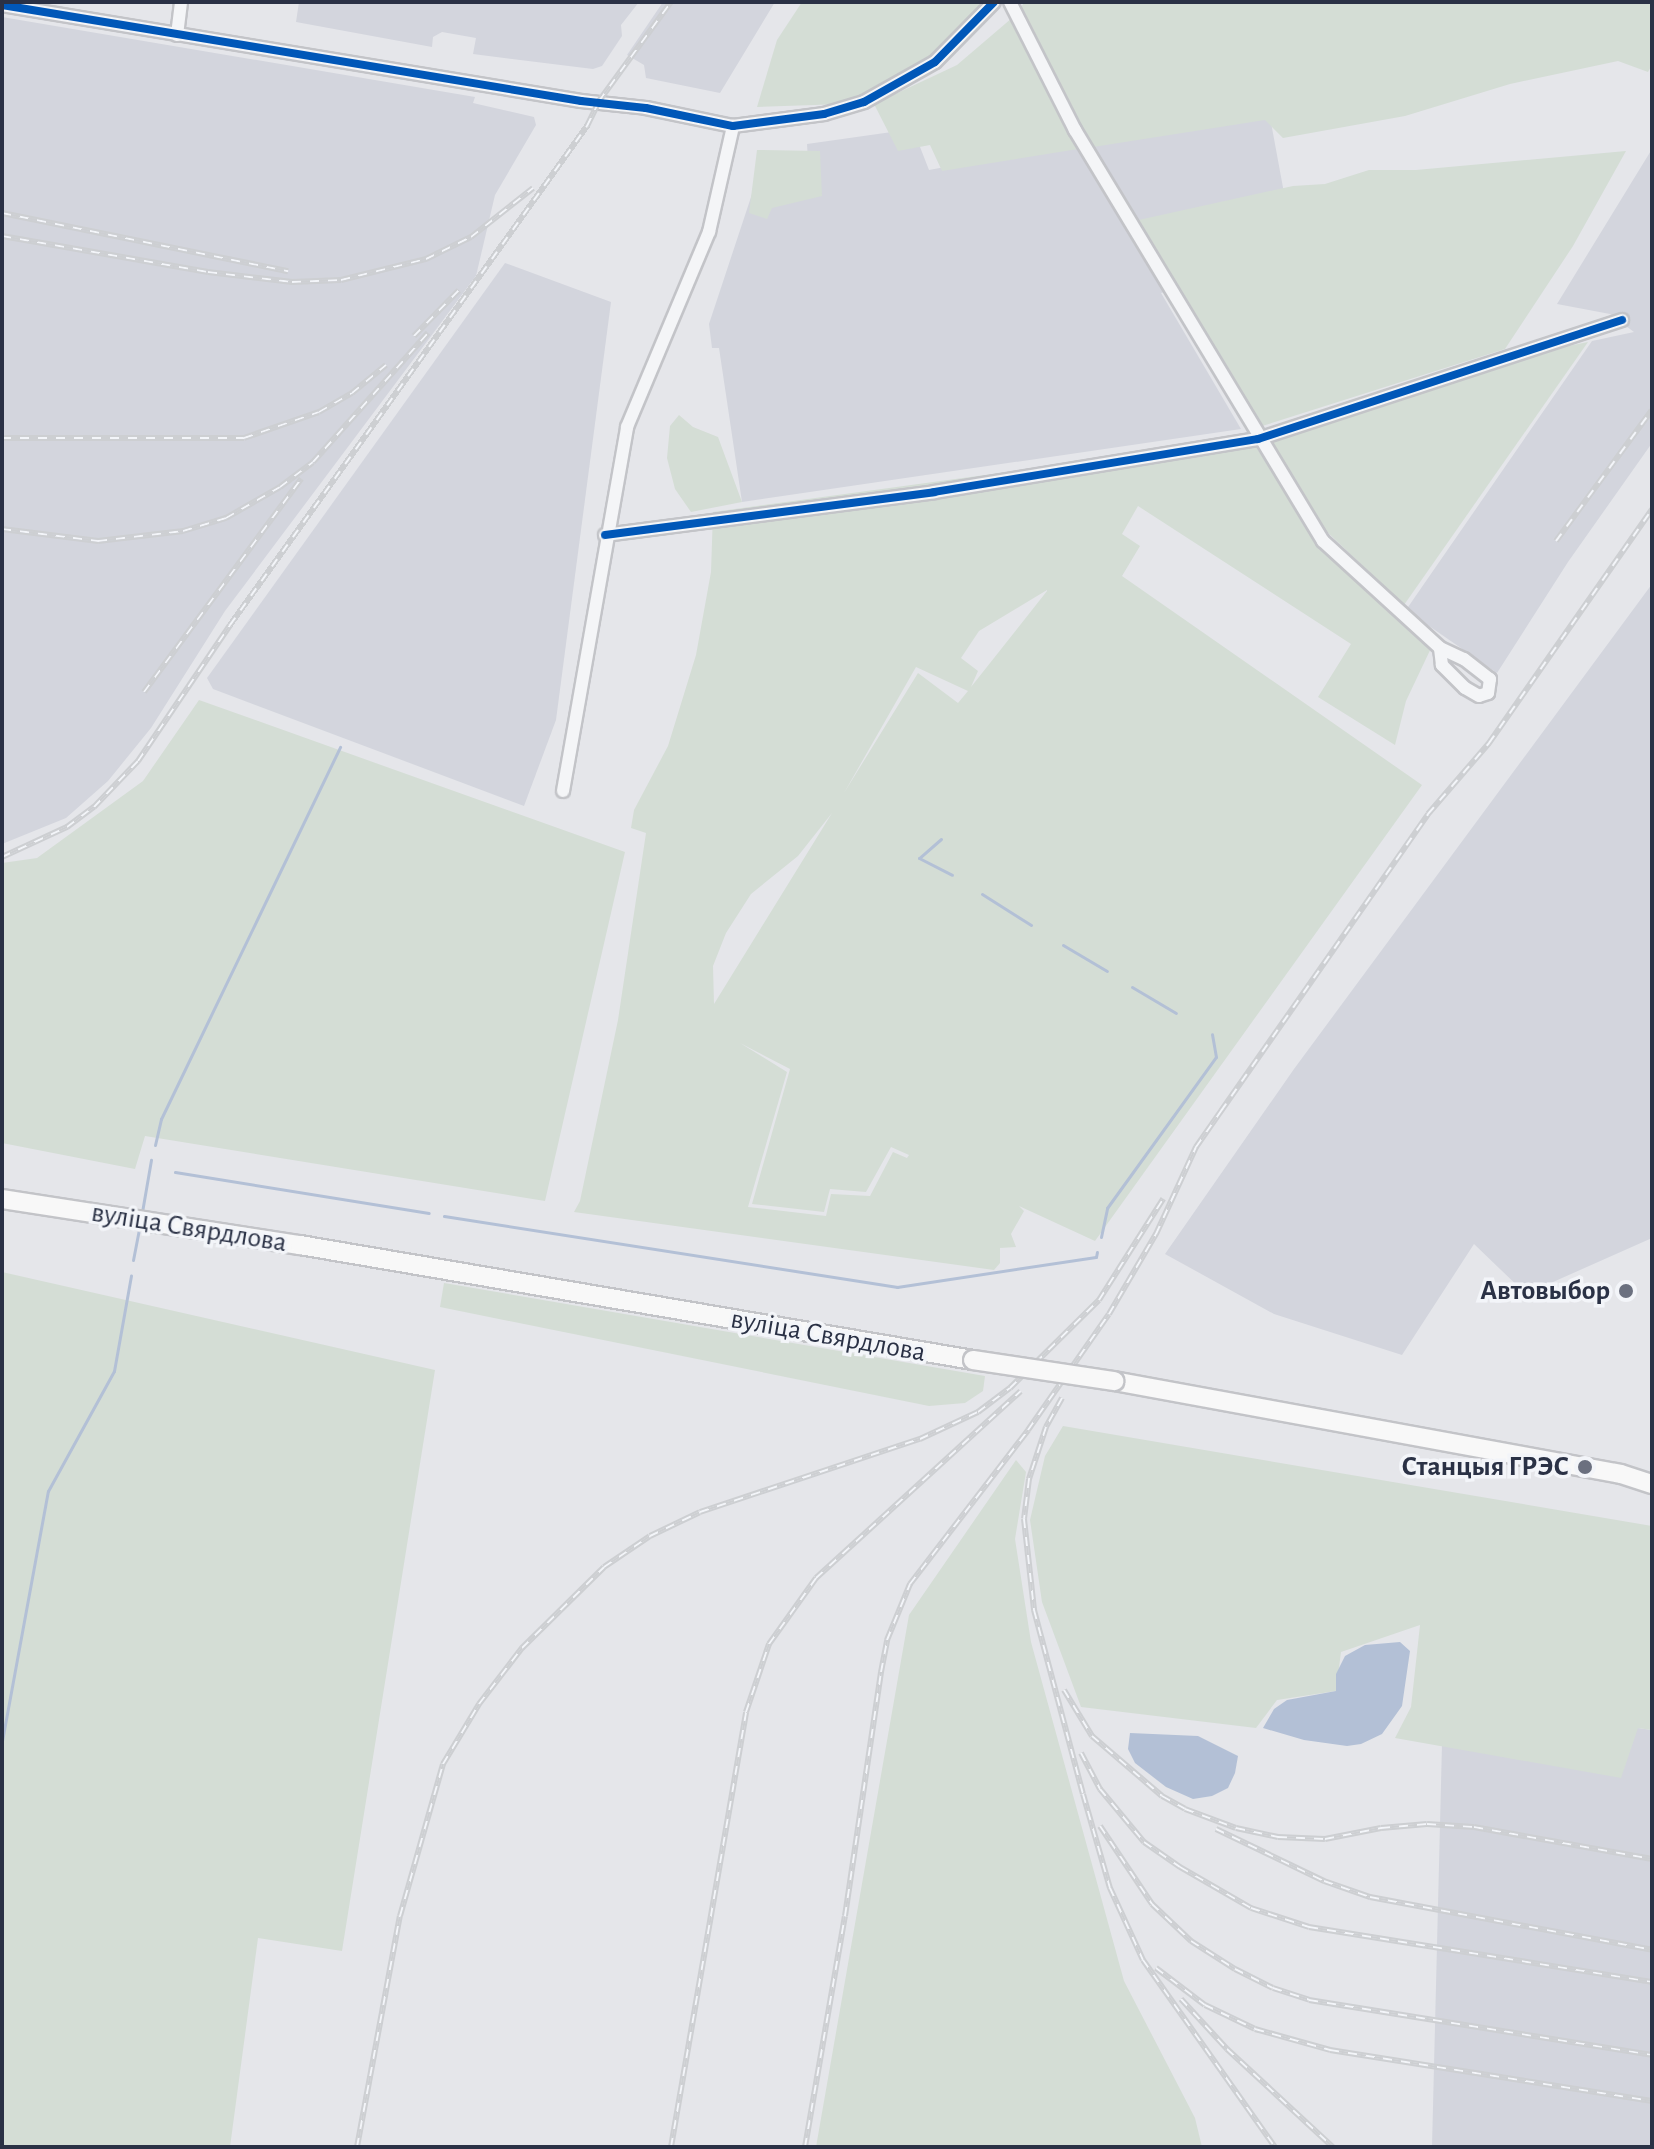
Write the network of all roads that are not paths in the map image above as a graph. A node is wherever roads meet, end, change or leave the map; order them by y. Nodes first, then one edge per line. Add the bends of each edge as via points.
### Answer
1 (181, 2) edge
2 (994, 2) edge
3 (1010, 2) edge
4 (2, 5) edge
5 (177, 35) junction
6 (733, 126) junction
7 (1622, 320) dead end
8 (1258, 439) junction
9 (605, 535) junction
10 (1440, 648) dead end
11 (563, 791) dead end
12 (2, 1199) edge
13 (1652, 1484) edge

1 - 5 street
2 - 6 street via 935,62 864,102 824,114
3 - 8 street via 1075,130
4 - 5 street
5 - 6 street
6 - 9 street via 709,232 627,427
7 - 8 street
8 - 9 street via 934,492
8 - 10 street via 1323,541
9 - 11 street
12 - 13 main road, вуліца Свярдлова, bridge via 1114,1381

